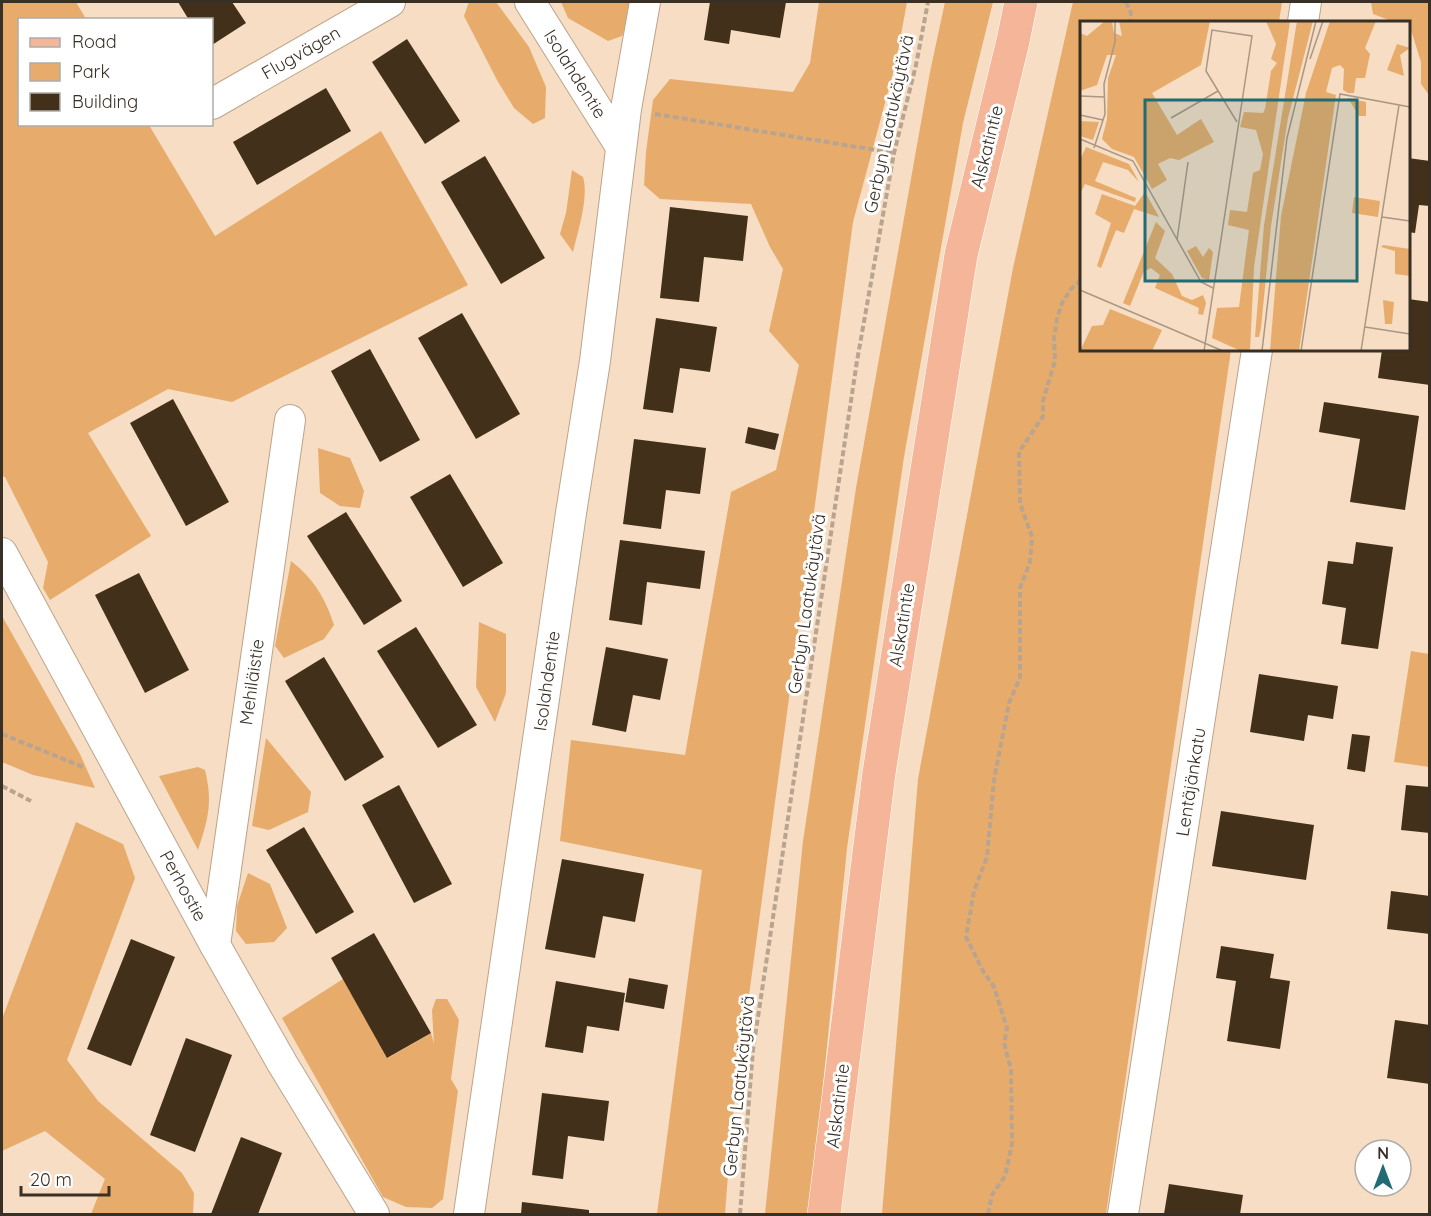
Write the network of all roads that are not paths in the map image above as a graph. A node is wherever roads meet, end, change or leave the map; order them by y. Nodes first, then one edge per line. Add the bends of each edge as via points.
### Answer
1 (390, 2) edge
2 (530, 2) edge
3 (645, 2) edge
4 (1023, 2) edge
5 (1306, 2) edge
6 (1303, 21) edge
7 (213, 103) edge
8 (621, 147) junction
9 (1257, 351) edge
10 (290, 420) dead end
11 (2, 553) edge
12 (215, 945) junction
13 (374, 1215) edge
14 (469, 1215) edge
15 (824, 1215) edge
16 (1123, 1215) edge

1 - 7 street, Flugvägen
2 - 8 street, Isolahdentie
3 - 8 street, Isolahdentie
4 - 15 main road, Alskatintie via 959,267 879,773
5 - 6 street
8 - 14 street, Isolahdentie via 596,361
9 - 16 street, Lentäjänkatu
10 - 12 street, Mehiläistie
11 - 12 street, Perhostie
12 - 13 street, Perhostie

